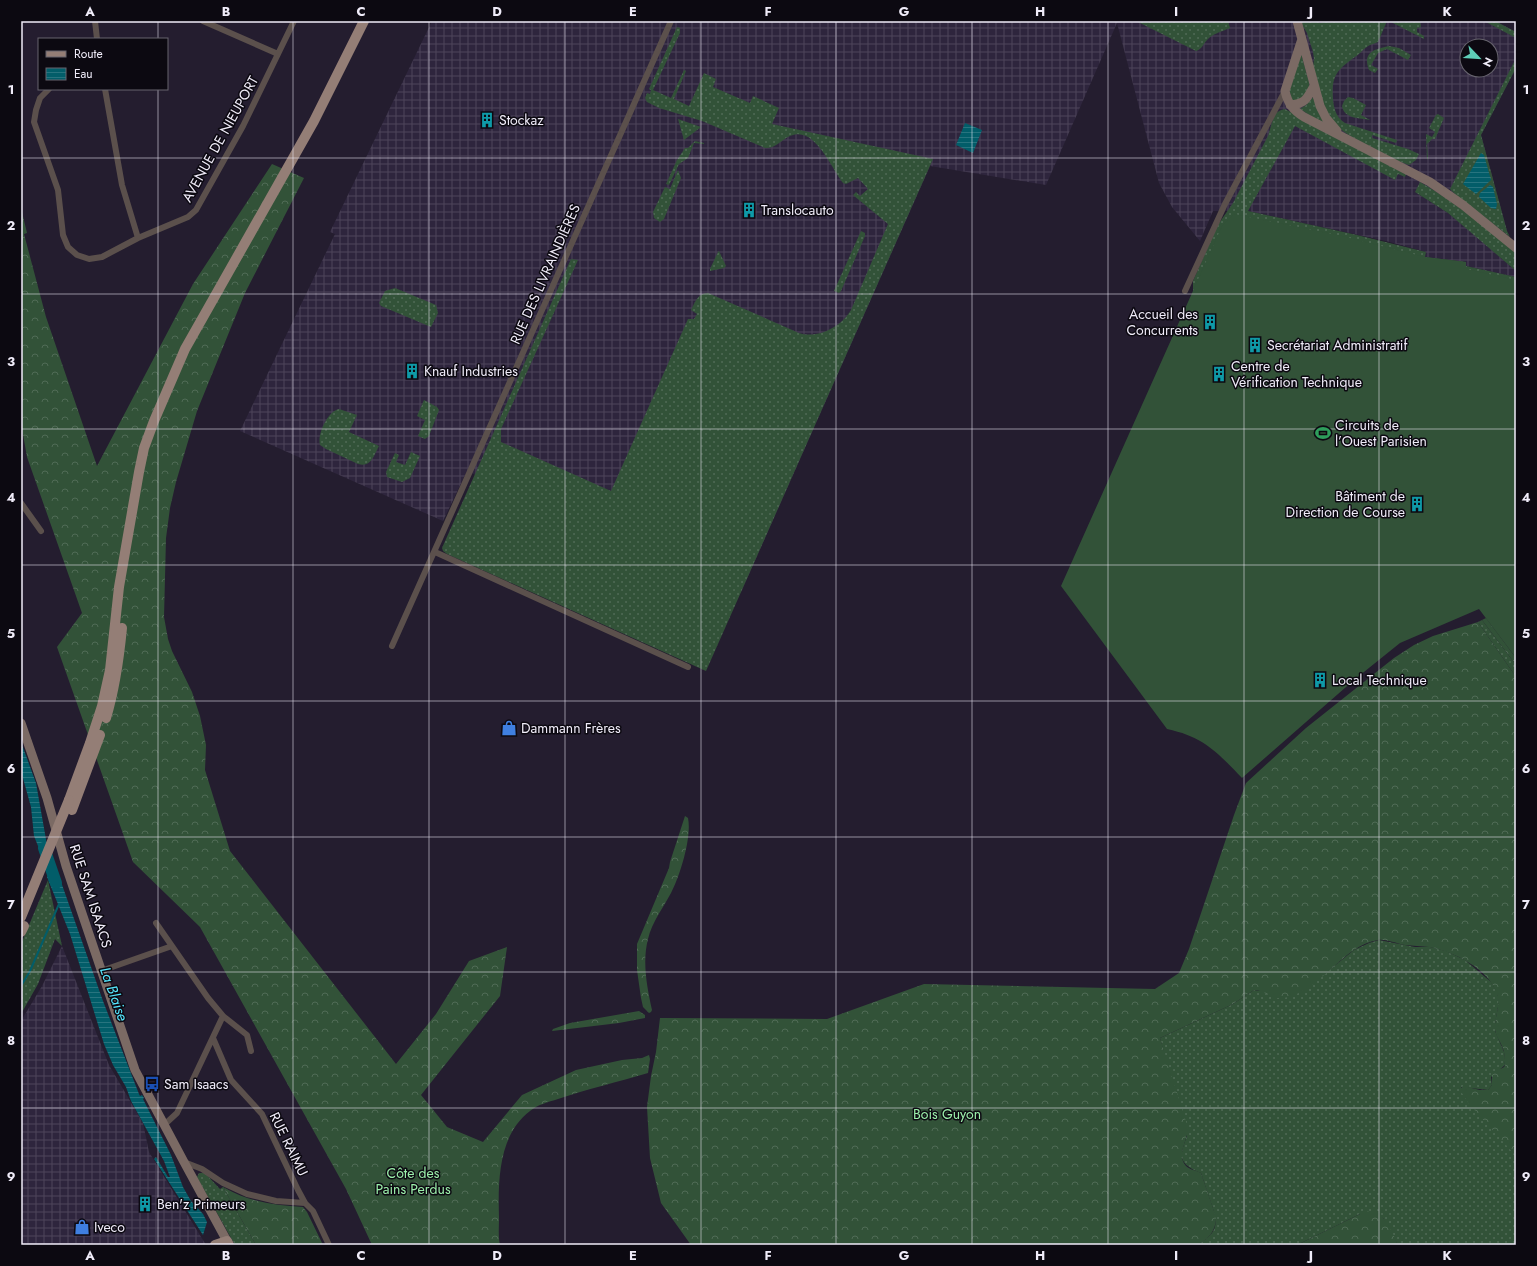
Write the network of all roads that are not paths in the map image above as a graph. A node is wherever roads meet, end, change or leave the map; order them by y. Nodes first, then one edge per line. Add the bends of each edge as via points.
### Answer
1 (95, 21) edge
2 (203, 21) edge
3 (294, 21) edge
4 (364, 21) edge
5 (671, 21) edge
6 (1297, 21) edge
7 (97, 38) edge
8 (1302, 39) junction
9 (278, 54) junction
10 (1314, 86) junction
11 (48, 90) edge
12 (105, 90) edge
13 (1285, 91) junction
14 (1290, 105) junction
15 (1341, 134) junction
16 (138, 238) junction
17 (1516, 248) edge
18 (1185, 291) dead end
19 (21, 503) edge
20 (131, 518) junction
21 (41, 531) dead end
22 (435, 552) junction
23 (392, 646) dead end
24 (688, 667) dead end
25 (21, 723) edge
26 (156, 922) dead end
27 (22, 923) edge
28 (172, 946) junction
29 (100, 971) junction
30 (223, 1016) junction
31 (213, 1038) junction
32 (251, 1051) dead end
33 (164, 1125) junction
34 (184, 1162) junction
35 (305, 1203) junction
36 (228, 1243) edge
37 (215, 1245) edge
38 (329, 1245) edge

1 - 7 street
2 - 9 street
3 - 9 street, AVENUE DE NIEUPORT
4 - 20 main road via 314,121 175,370 144,448
5 - 22 street, RUE DES LIVRAINDIÈRES
6 - 8 main road
8 - 10 main road
8 - 13 main road
9 - 16 street, AVENUE DE NIEUPORT via 243,126 196,210 188,217
10 - 14 main road via 1304,101
10 - 15 main road via 1326,118
11 - 16 street, AVENUE DE NIEUPORT via 40,98 34,122 58,190 63,235 68,247 77,255 89,259 102,258
12 - 16 street via 122,185
13 - 14 main road
13 - 18 street via 1225,204
14 - 15 main road via 1304,117
15 - 17 main road via 1436,186
19 - 21 street
20 - 27 main road, bridge via 119,587 110,670 102,706
20 - 27 main road via 126,595 118,667 111,700 94,755
22 - 23 street, RUE DES LIVRAINDIÈRES
22 - 24 street
25 - 29 main road, RUE SAM ISAACS via 47,798
26 - 28 street
28 - 29 street
28 - 30 street
29 - 33 main road, RUE SAM ISAACS via 135,1070
30 - 31 street
30 - 32 street via 247,1035
31 - 33 street via 177,1113
31 - 35 street, RUE RAIMU via 231,1080 262,1114
33 - 34 main road, RUE SAM ISAACS
34 - 35 street via 202,1169 246,1194 276,1201
34 - 36 main road, RUE SAM ISAACS
35 - 38 street, RUE RAIMU via 313,1211
36 - 37 main road

